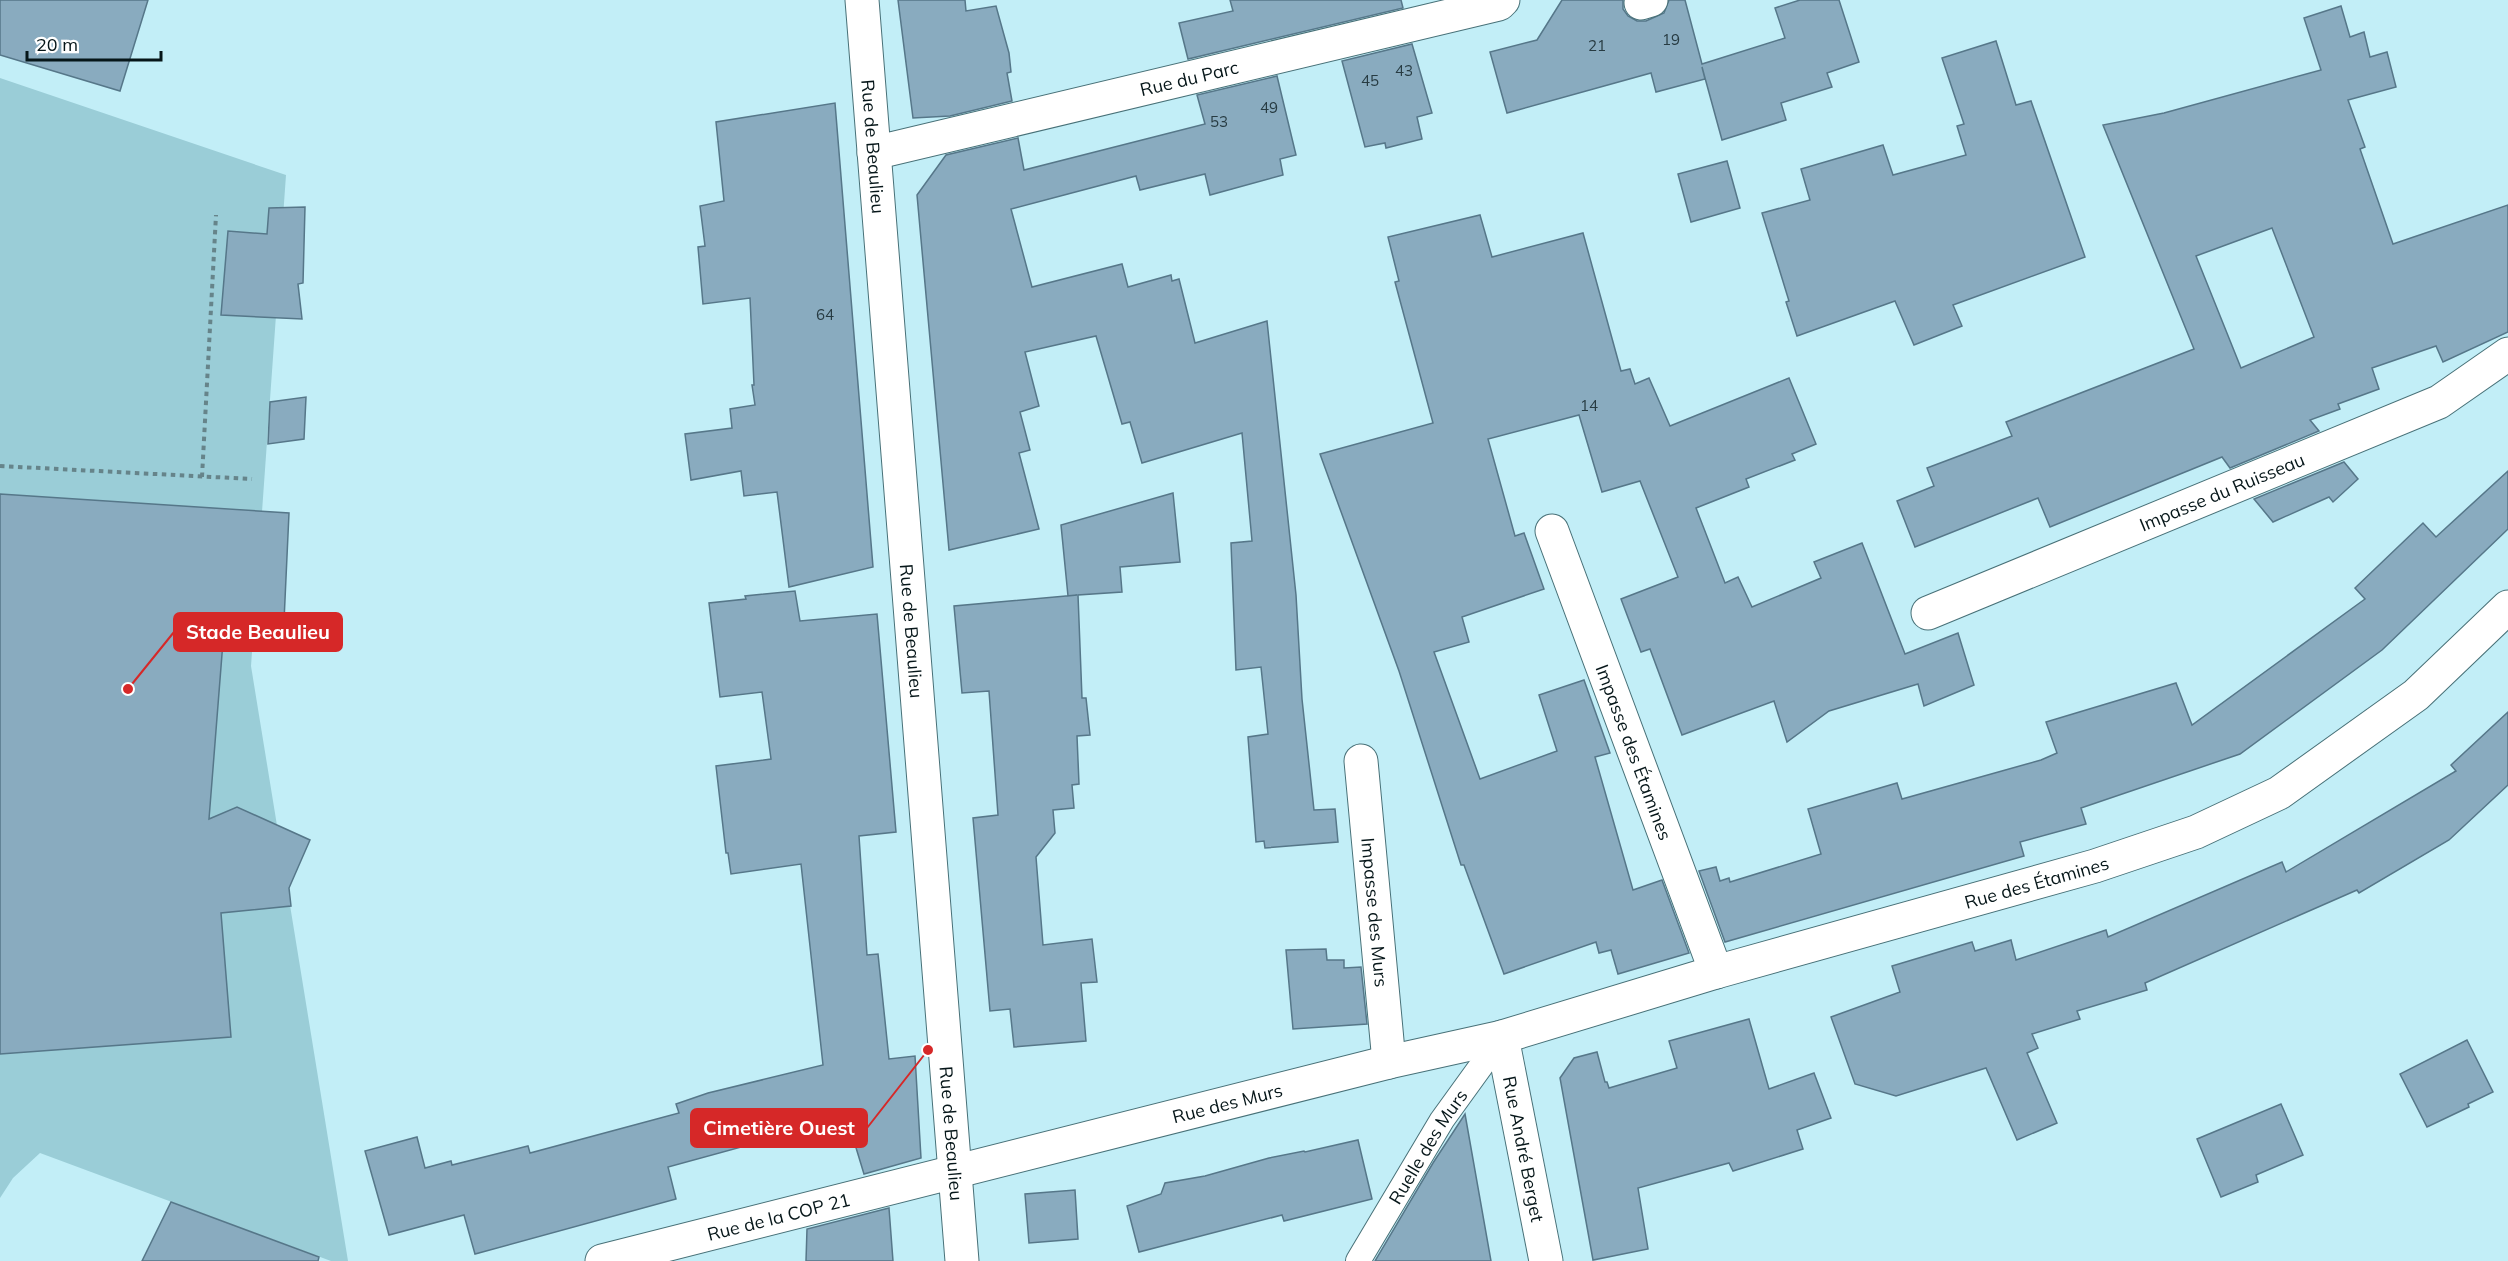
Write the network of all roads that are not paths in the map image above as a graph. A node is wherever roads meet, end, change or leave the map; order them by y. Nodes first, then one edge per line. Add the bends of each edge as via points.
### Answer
1 (862, 0) edge
2 (1503, 0) edge
3 (874, 153) junction
4 (2508, 354) edge
5 (1552, 531) dead end
6 (2508, 607) edge
7 (1928, 613) dead end
8 (1362, 761) dead end
9 (1716, 972) junction
10 (1502, 1037) junction
11 (1389, 1062) junction
12 (955, 1171) junction
13 (602, 1261) edge
14 (962, 1261) edge
15 (1358, 1261) edge
16 (1546, 1261) edge

1 - 3 street, Rue de Beaulieu
2 - 3 street, Rue du Parc
3 - 12 street, Rue de Beaulieu
4 - 7 street, Impasse du Ruisseau via 2439,402
5 - 9 street, Impasse des Étamines
6 - 9 street, Rue des Étamines via 2416,694 2279,794 2196,832 2095,866
8 - 11 street, Impasse des Murs
9 - 10 street, Rue des Étamines
10 - 11 street, Rue des Murs
10 - 15 lane, Ruelle des Murs via 1442,1120
10 - 16 street, Rue André Berget
11 - 12 street, Rue des Murs
12 - 13 street, Rue de la COP 21
12 - 14 street, Rue de Beaulieu

